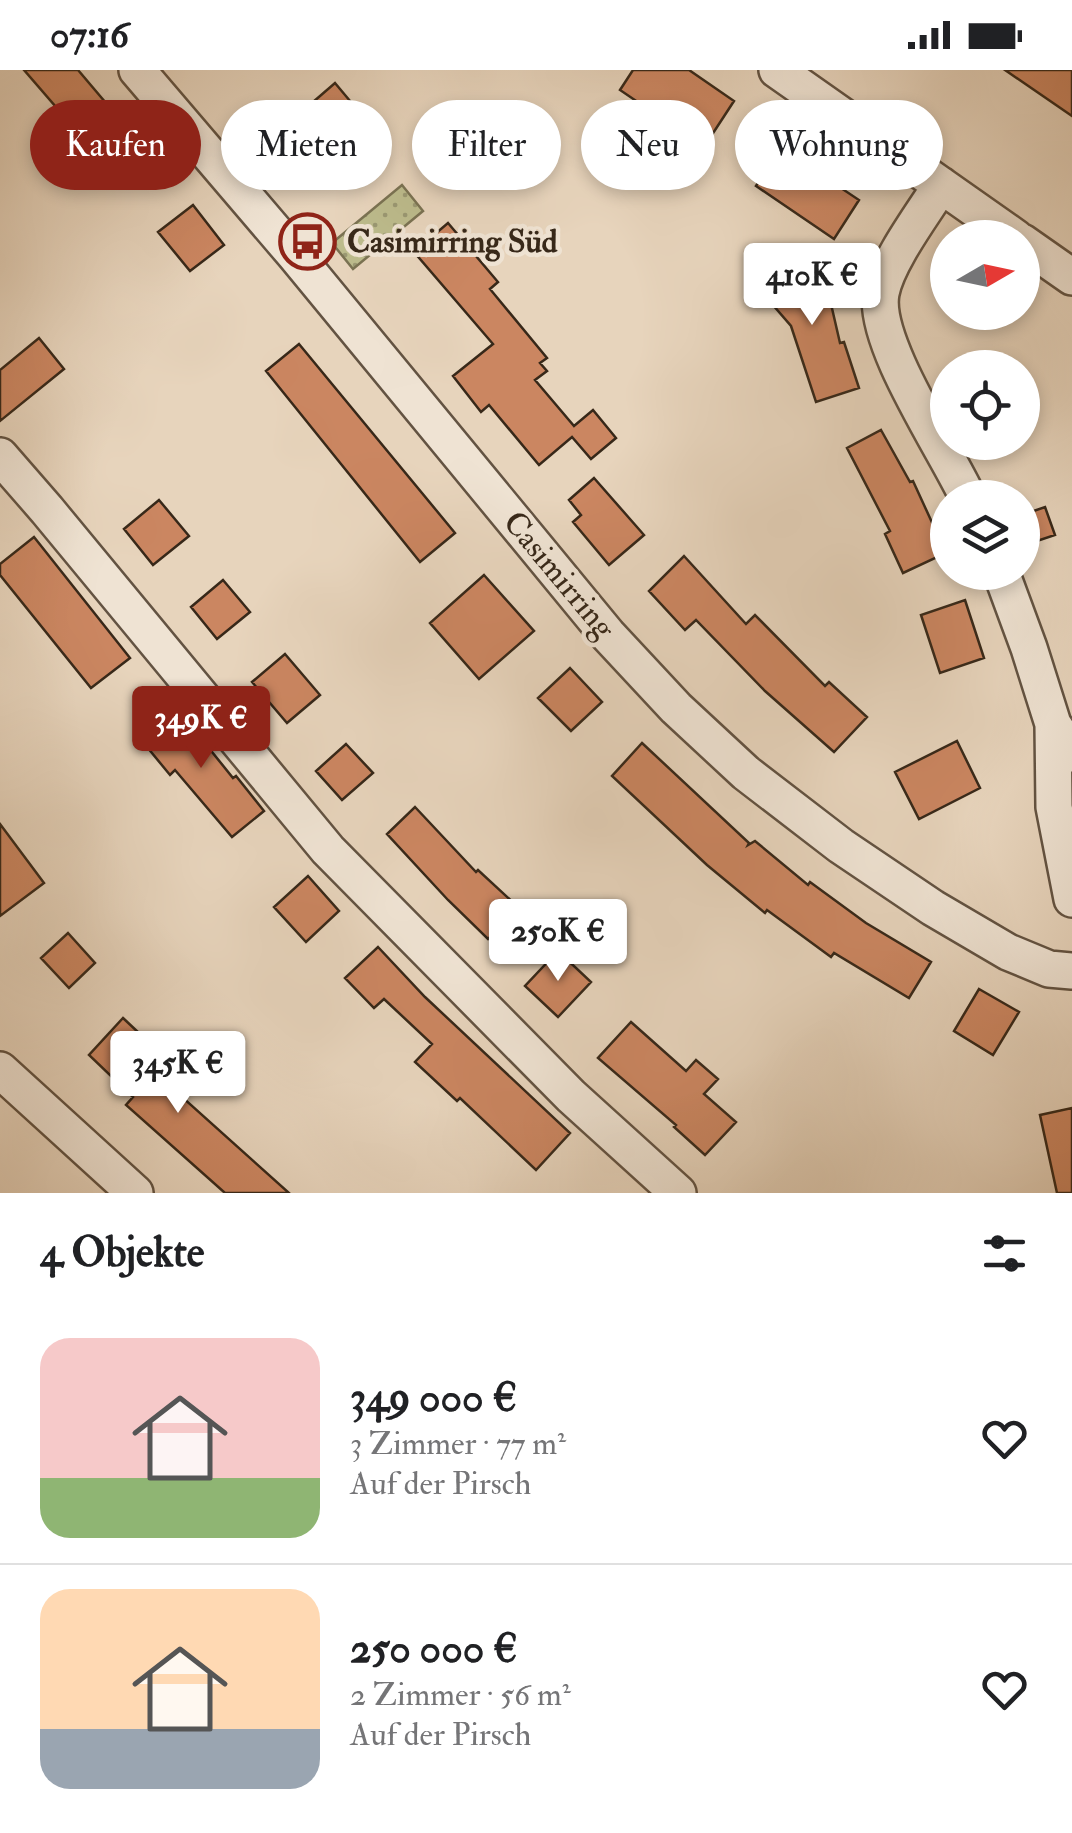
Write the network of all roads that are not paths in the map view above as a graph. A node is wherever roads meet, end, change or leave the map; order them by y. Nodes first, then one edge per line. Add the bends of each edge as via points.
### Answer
1 (138, 70) edge
2 (776, 70) edge
3 (819, 100) edge
4 (943, 187) edge
5 (938, 190) edge
6 (990, 220) edge
7 (1040, 255) edge
8 (1072, 277) edge
9 (0, 456) edge
10 (959, 480) edge
11 (1008, 590) edge
12 (1053, 724) junction
13 (1072, 754) edge
14 (1072, 898) edge
15 (1072, 971) edge
16 (0, 1070) edge
17 (136, 1193) edge
18 (678, 1193) edge

1 - 15 street, Casimirring via 676,708 746,773 933,908 1008,952
2 - 3 street
4 - 6 street
5 - 10 street via 897,253 880,294 886,336
7 - 8 street
9 - 18 street via 328,850 571,1096
11 - 12 street
12 - 13 street
12 - 14 street via 1054,807
16 - 17 street

